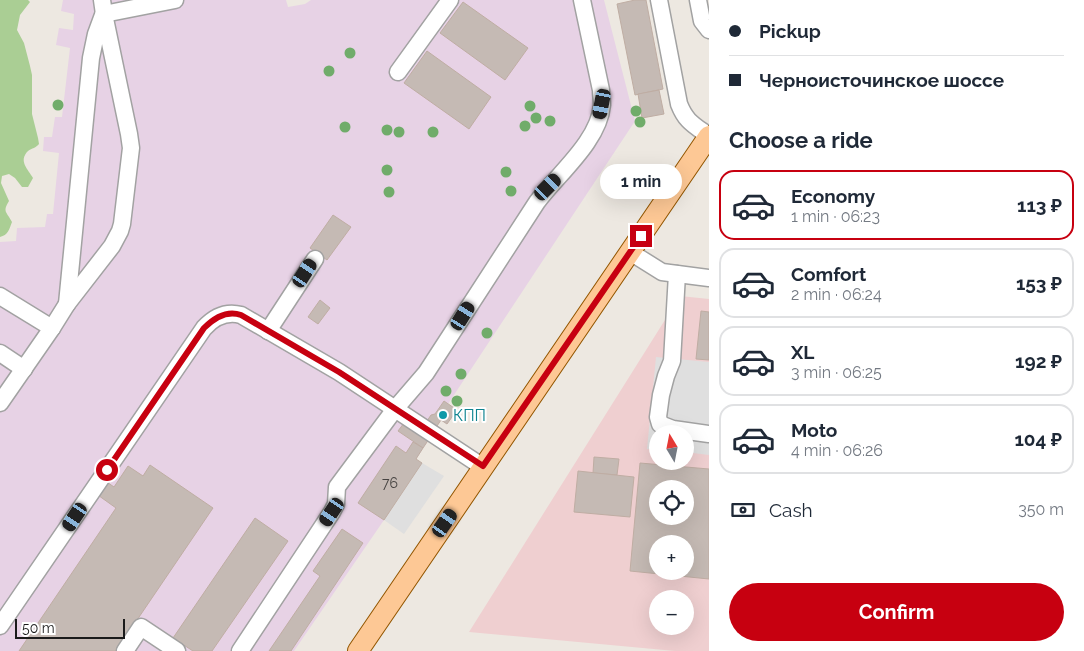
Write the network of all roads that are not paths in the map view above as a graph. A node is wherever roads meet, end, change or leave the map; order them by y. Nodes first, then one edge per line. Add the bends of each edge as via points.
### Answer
1 (175, 0) edge
2 (450, 0) edge
3 (582, 0) edge
4 (659, 0) edge
5 (698, 0) edge
6 (103, 7) edge
7 (709, 30) edge
8 (398, 72) dead end
9 (709, 136) edge
10 (630, 252) junction
11 (315, 259) dead end
12 (677, 274) junction
13 (709, 278) edge
14 (0, 296) edge
15 (67, 304) junction
16 (52, 328) junction
17 (268, 331) junction
18 (0, 354) edge
19 (24, 369) junction
20 (0, 403) edge
21 (395, 409) junction
22 (709, 434) edge
23 (483, 466) junction
24 (0, 626) edge
25 (125, 651) edge
26 (177, 651) edge
27 (240, 651) edge
28 (358, 651) edge

1 - 6 street
2 - 8 street
3 - 21 street via 601,90 602,104 595,127 576,156 548,187 426,373
4 - 9 street via 683,115
5 - 7 street via 702,20
6 - 15 street via 91,58
6 - 15 street via 131,148 123,214 120,231 112,246
9 - 10 main road
10 - 12 street via 662,272
10 - 23 main road
11 - 17 street
12 - 13 street
12 - 22 street via 672,362 661,395 658,417 660,424 674,430
14 - 16 street
15 - 16 street
16 - 19 street
17 - 21 street
17 - 24 street via 232,313 209,323
18 - 19 street
19 - 20 street
21 - 23 street
21 - 27 street via 337,487 332,512
23 - 28 main road
25 - 26 street via 141,627

